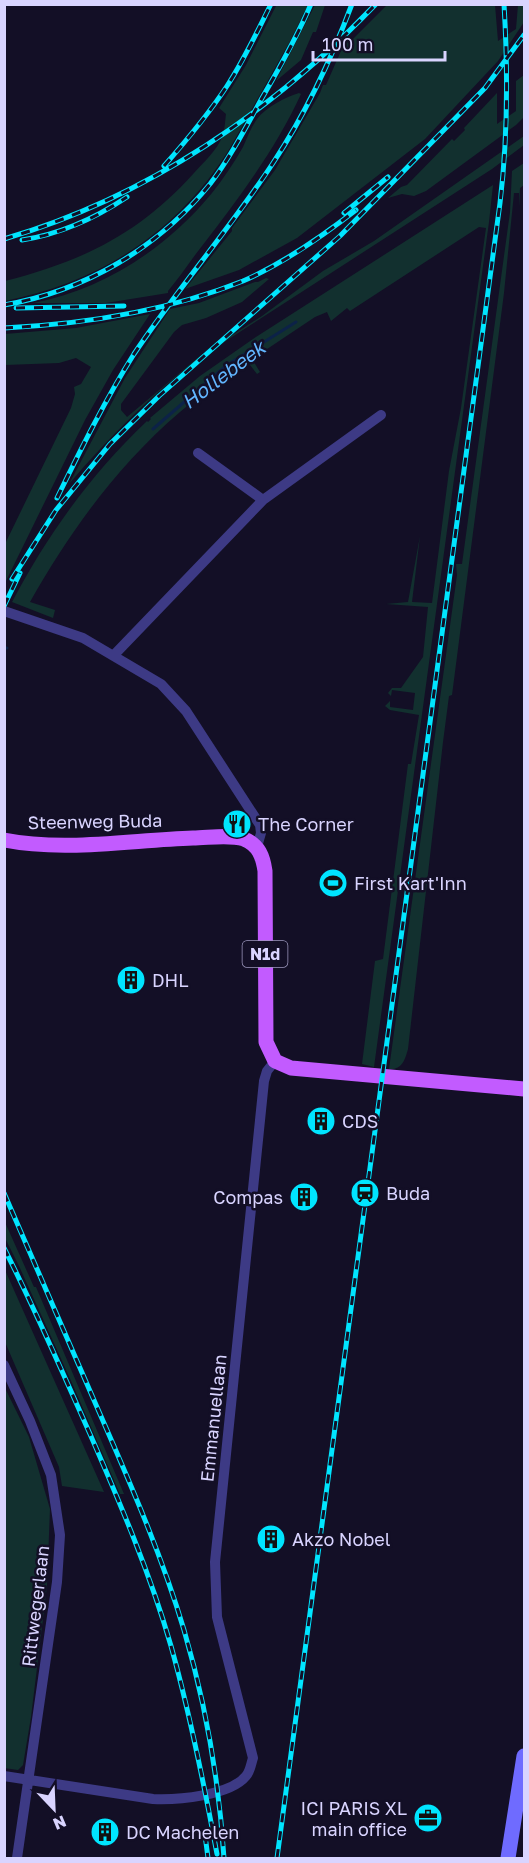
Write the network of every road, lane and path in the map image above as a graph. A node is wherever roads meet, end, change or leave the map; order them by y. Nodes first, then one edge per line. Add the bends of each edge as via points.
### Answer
1 (381, 415) dead end
2 (198, 453) dead end
3 (263, 500) junction
4 (4, 611) edge
5 (114, 655) junction
6 (4, 840) edge
7 (257, 847) junction
8 (275, 1061) junction
9 (525, 1089) edge
10 (4, 1365) edge
11 (525, 1756) edge
12 (4, 1776) edge
13 (28, 1779) junction
14 (519, 1828) edge
15 (17, 1858) edge
16 (508, 1858) edge

1 - 3 street
2 - 3 street
3 - 5 street
4 - 5 street via 82,638
5 - 7 street via 161,684 186,711 260,825
6 - 7 main road, Steenweg Buda via 52,846 240,838
7 - 8 main road, N1d via 265,871 266,1042
8 - 9 main road via 291,1068
8 - 13 street, Emmanuellaan via 264,1081 215,1562 218,1621 252,1758 246,1776 235,1785 177,1800
10 - 13 street, Rittwegerlaan via 51,1475 60,1535 57,1582
11 - 14 main road
12 - 13 street
13 - 15 street, Rittwegerlaan
14 - 16 main road

